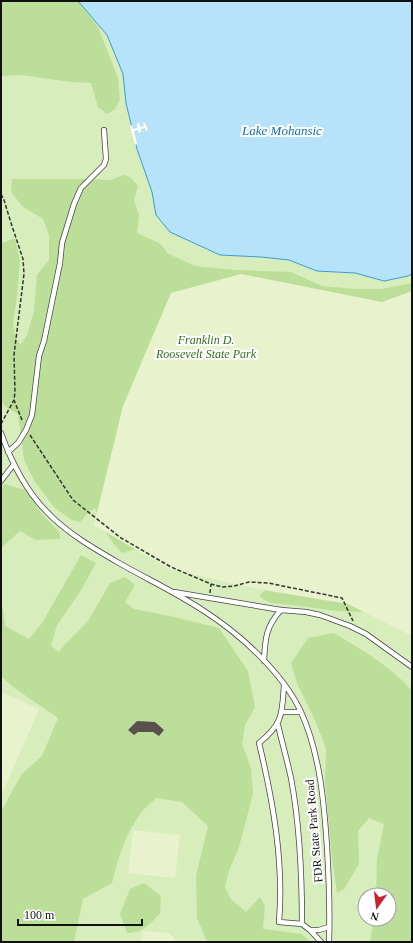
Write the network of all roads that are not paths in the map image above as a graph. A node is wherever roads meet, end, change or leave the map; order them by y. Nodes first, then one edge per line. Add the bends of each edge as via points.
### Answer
1 (104, 130) dead end
2 (1, 433) edge
3 (8, 452) junction
4 (14, 464) junction
5 (1, 480) edge
6 (168, 591) junction
7 (281, 610) junction
8 (264, 660) junction
9 (412, 667) edge
10 (284, 685) junction
11 (282, 712) junction
12 (301, 712) junction
13 (278, 725) junction
14 (302, 924) junction
15 (329, 927) junction
16 (310, 930) junction
17 (321, 942) edge
18 (329, 942) edge

1 - 3 lane via 104,165 81,188 62,243 60,263 39,356 32,415 18,443
2 - 3 lane, FDR State Park Road
3 - 4 lane, FDR State Park Road
4 - 5 lane
4 - 6 lane, FDR State Park Road via 46,511 66,529 89,546
6 - 7 lane, FDR State Park Road
6 - 8 lane, FDR State Park Road via 206,612
7 - 8 lane via 267,632
7 - 9 lane, FDR State Park Road via 320,615 357,630
8 - 10 lane, FDR State Park Road
10 - 11 lane
10 - 12 lane, FDR State Park Road
11 - 12 lane
11 - 13 lane
12 - 15 lane, FDR State Park Road via 322,790 329,885
13 - 14 lane via 291,778 298,826 302,873
13 - 14 lane via 259,743 268,780 280,871 279,922
14 - 16 lane
15 - 16 lane
15 - 18 lane, FDR State Park Road
16 - 17 lane

